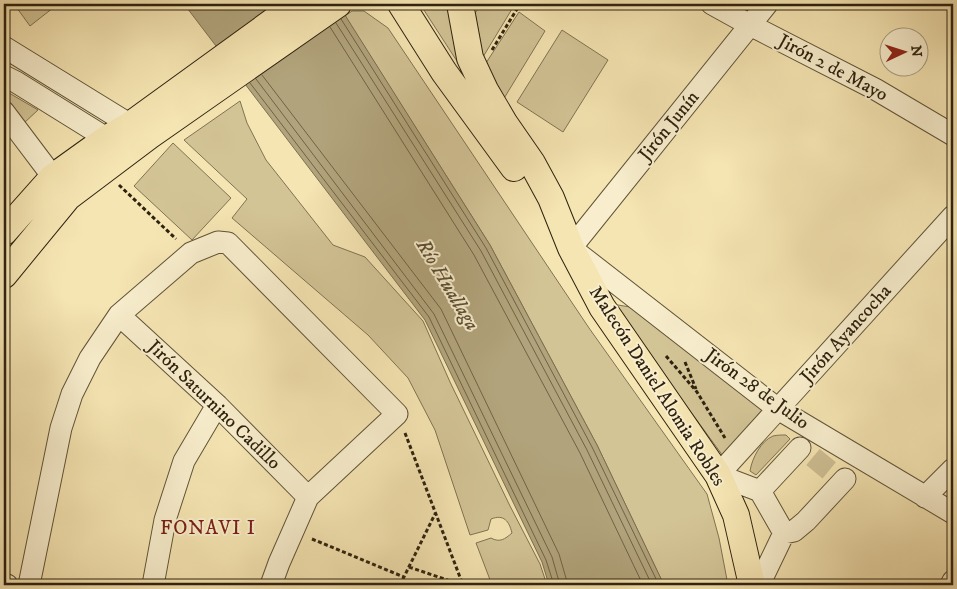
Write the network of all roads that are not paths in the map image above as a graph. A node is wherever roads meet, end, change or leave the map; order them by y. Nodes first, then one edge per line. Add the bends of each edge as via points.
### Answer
1 (297, 4) edge
2 (338, 4) edge
3 (401, 4) edge
4 (460, 4) edge
5 (712, 4) edge
6 (767, 4) edge
7 (750, 25) junction
8 (4, 47) edge
9 (4, 76) edge
10 (208, 81) junction
11 (4, 112) edge
12 (953, 135) edge
13 (136, 138) junction
14 (106, 139) junction
15 (53, 177) junction
16 (953, 216) edge
17 (5, 230) edge
18 (571, 248) junction
19 (4, 275) edge
20 (119, 315) junction
21 (217, 405) junction
22 (786, 414) junction
23 (876, 468) junction
24 (953, 469) edge
25 (718, 475) junction
26 (760, 491) junction
27 (925, 496) junction
28 (308, 497) junction
29 (953, 513) edge
30 (784, 533) junction
31 (953, 581) edge
32 (4, 584) edge
33 (8, 585) edge
34 (29, 585) edge
35 (153, 585) edge
36 (271, 585) edge
37 (752, 585) edge
38 (759, 585) edge
39 (951, 585) edge

1 - 10 main road
2 - 10 main road
3 - 18 main road, Malecón Daniel Alomia Robles via 444,72
4 - 18 main road, Malecón Daniel Alomia Robles via 470,58 477,74 551,198
5 - 7 street, Jirón 2 de Mayo
6 - 7 street, Jirón Junín
7 - 12 street, Jirón 2 de Mayo via 874,89
7 - 18 street, Jirón Junín
8 - 13 street via 80,93
9 - 14 street
10 - 13 main road
11 - 15 street
13 - 14 main road
13 - 19 main road via 104,171 68,197
14 - 15 main road
15 - 17 main road
16 - 22 street, Jirón Ayancocha
18 - 22 street, Jirón 28 de Julio
18 - 25 main road, Malecón Daniel Alomia Robles via 602,308
20 - 21 street, Jirón Saturnino Cadillo
20 - 28 street via 191,253 218,242 228,243 397,414
20 - 34 street via 90,358 72,394 61,428
21 - 28 street, Jirón Saturnino Cadillo
21 - 35 street via 184,461 165,520
22 - 23 street, Jirón 28 de Julio
22 - 25 street, Jirón Ayancocha
22 - 26 street via 806,452
23 - 27 street, Jirón 28 de Julio
23 - 30 street via 841,478 806,521 794,531
24 - 27 street
25 - 26 street
25 - 37 main road, Malecón Daniel Alomia Robles via 736,515
26 - 30 street
27 - 29 street, Jirón 28 de Julio
28 - 36 street
30 - 38 street
31 - 39 street
32 - 33 street

